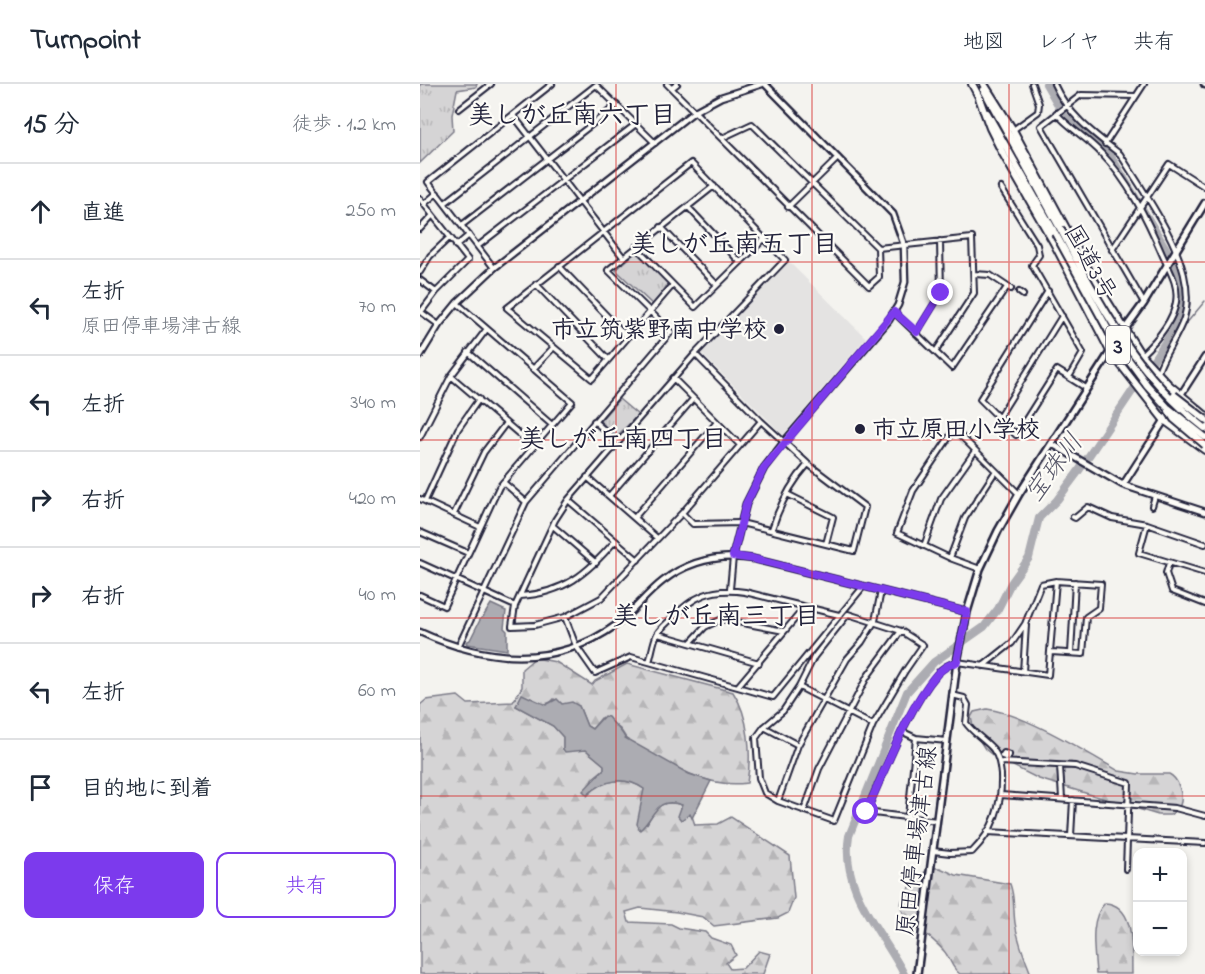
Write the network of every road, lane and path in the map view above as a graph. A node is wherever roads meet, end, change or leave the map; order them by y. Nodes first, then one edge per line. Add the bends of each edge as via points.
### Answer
1 (491, 84) edge
2 (552, 84) edge
3 (668, 84) edge
4 (677, 84) edge
5 (763, 84) edge
6 (972, 84) edge
7 (982, 84) edge
8 (1032, 84) edge
9 (1054, 84) edge
10 (1144, 84) edge
11 (596, 85) edge
12 (672, 88) junction
13 (1136, 96) junction
14 (979, 98) junction
15 (617, 105) junction
16 (1065, 105) junction
17 (459, 109) dead end
18 (695, 111) junction
19 (1056, 113) junction
20 (513, 115) junction
21 (636, 124) junction
22 (1013, 130) junction
23 (530, 137) junction
24 (722, 138) junction
25 (655, 143) junction
26 (1105, 144) junction
27 (838, 157) junction
28 (547, 159) junction
29 (563, 180) junction
30 (812, 183) junction
31 (714, 186) junction
32 (1205, 187) edge
33 (1001, 188) dead end
34 (437, 193) junction
35 (1146, 196) junction
36 (420, 199) edge
37 (580, 202) junction
38 (445, 203) junction
39 (1205, 203) edge
40 (424, 204) junction
41 (688, 207) junction
42 (788, 207) junction
43 (1139, 208) junction
44 (1203, 211) edge
45 (432, 216) junction
46 (462, 225) junction
47 (662, 227) junction
48 (420, 229) edge
49 (1060, 229) junction
50 (603, 231) junction
51 (469, 235) junction
52 (450, 237) junction
53 (765, 238) junction
54 (940, 241) junction
55 (904, 245) junction
56 (456, 246) junction
57 (478, 246) junction
58 (636, 247) junction
59 (878, 248) junction
60 (1176, 249) junction
61 (1112, 250) junction
62 (623, 257) junction
63 (740, 262) junction
64 (1167, 264) junction
65 (559, 266) junction
66 (494, 268) junction
67 (420, 272) edge
68 (974, 274) junction
69 (420, 280) edge
70 (536, 284) junction
71 (673, 285) junction
72 (717, 285) junction
73 (1048, 291) junction
74 (436, 292) junction
75 (457, 303) junction
76 (1144, 303) junction
77 (421, 312) edge
78 (650, 312) junction
79 (894, 312) junction
80 (1062, 316) junction
81 (440, 325) junction
82 (1125, 328) junction
83 (486, 330) junction
84 (917, 332) junction
85 (627, 337) junction
86 (553, 348) junction
87 (1130, 350) junction
88 (936, 351) junction
89 (1110, 351) junction
90 (468, 352) junction
91 (695, 354) junction
92 (420, 356) edge
93 (1144, 357) junction
94 (1205, 357) edge
95 (608, 359) junction
96 (533, 369) junction
97 (1157, 371) junction
98 (451, 376) junction
99 (1069, 377) junction
100 (673, 378) junction
101 (1086, 388) junction
102 (1181, 395) junction
103 (479, 399) junction
104 (693, 399) junction
105 (1167, 407) junction
106 (999, 417) junction
107 (1205, 417) edge
108 (1164, 420) junction
109 (594, 421) junction
110 (761, 421) junction
111 (717, 422) junction
112 (506, 423) junction
113 (552, 425) junction
114 (1205, 428) edge
115 (420, 437) edge
116 (1205, 437) edge
117 (618, 442) junction
118 (784, 442) junction
119 (1052, 444) junction
120 (740, 445) junction
121 (1205, 445) edge
122 (533, 446) junction
123 (1205, 450) edge
124 (975, 451) junction
125 (808, 464) junction
126 (995, 472) junction
127 (587, 477) junction
128 (503, 482) junction
129 (1123, 485) junction
130 (787, 494) junction
131 (1019, 494) junction
132 (609, 496) junction
133 (1155, 496) junction
134 (422, 500) edge
135 (568, 500) junction
136 (526, 502) junction
137 (1152, 506) dead end
138 (1205, 512) edge
139 (682, 513) junction
140 (454, 514) junction
141 (1073, 517) dead end
142 (634, 518) junction
143 (741, 523) junction
144 (1148, 524) junction
145 (553, 526) junction
146 (480, 527) junction
147 (772, 529) junction
148 (420, 532) edge
149 (657, 538) junction
150 (615, 541) junction
151 (826, 544) junction
152 (1205, 544) edge
153 (924, 546) junction
154 (468, 553) junction
155 (733, 556) junction
156 (950, 558) junction
157 (638, 560) junction
158 (1169, 562) junction
159 (420, 563) edge
160 (596, 563) junction
161 (980, 568) junction
162 (1205, 573) edge
163 (455, 580) junction
164 (1056, 581) junction
165 (1075, 582) junction
166 (863, 587) junction
167 (730, 590) junction
168 (881, 591) junction
169 (484, 592) junction
170 (420, 595) edge
171 (520, 596) junction
172 (1205, 604) edge
173 (515, 606) junction
174 (806, 606) junction
175 (967, 612) junction
176 (839, 615) junction
177 (565, 617) junction
178 (875, 621) junction
179 (1026, 622) junction
180 (901, 631) junction
181 (420, 632) edge
182 (784, 632) junction
183 (657, 634) junction
184 (691, 642) junction
185 (576, 646) junction
186 (458, 648) junction
187 (1051, 651) junction
188 (1071, 653) junction
189 (958, 660) junction
190 (649, 662) junction
191 (759, 663) junction
192 (983, 667) junction
193 (1023, 672) junction
194 (738, 687) junction
195 (799, 687) junction
196 (952, 695) junction
197 (824, 700) junction
198 (849, 712) junction
199 (873, 725) junction
200 (764, 727) junction
201 (903, 732) junction
202 (916, 738) junction
203 (947, 741) junction
204 (798, 746) junction
205 (1009, 755) dead end
206 (1000, 762) junction
207 (1012, 763) junction
208 (1060, 766) junction
209 (1001, 795) junction
210 (1062, 799) junction
211 (1073, 800) junction
212 (778, 801) junction
213 (1128, 805) junction
214 (804, 811) junction
215 (908, 816) junction
216 (1205, 816) edge
217 (937, 821) junction
218 (987, 832) junction
219 (1071, 836) junction
220 (1126, 839) junction
221 (1205, 843) edge
222 (933, 851) junction
223 (1126, 869) dead end
224 (917, 974) edge

1 - 17 street
2 - 20 street
3 - 12 street
4 - 12 street
5 - 18 street via 721,97
5 - 27 street
6 - 14 highway, 国道3号 / 3
7 - 22 highway
7 - 49 highway, 国道3号 / 3
8 - 22 street via 1038,112
9 - 16 street
10 - 13 street
11 - 15 street
11 - 23 street
12 - 18 street
13 - 16 street via 1081,95
13 - 26 street
14 - 49 highway, 国道3号 / 3
14 - 89 highway via 1002,152
15 - 21 street
15 - 28 street
16 - 19 street
16 - 26 street
18 - 24 street
18 - 25 street
19 - 43 street via 1112,165
19 - 61 street via 1041,126
20 - 23 street
20 - 34 street via 428,182
21 - 25 street
21 - 29 street
22 - 49 highway
23 - 28 street
23 - 38 street
24 - 30 street via 752,124
24 - 42 street
25 - 37 street
26 - 35 street via 1120,154
27 - 30 street
27 - 55 street via 888,207
28 - 29 street
28 - 46 street
29 - 37 street
29 - 57 street
30 - 42 street
30 - 59 street
31 - 41 street
31 - 50 street via 691,163
31 - 53 street
32 - 35 street via 1169,164
33 - 73 street via 1037,245 1039,255 1032,265
34 - 38 street
34 - 40 street
35 - 43 street
35 - 60 street
36 - 40 street
37 - 50 street
37 - 66 street
38 - 46 street
39 - 44 main road, 原田停車場津古線
40 - 45 street
41 - 47 street
41 - 63 street
42 - 59 street via 869,286 879,277
43 - 61 street
43 - 64 street
44 - 60 main road, 原田停車場津古線
45 - 48 street
45 - 52 street
46 - 51 street
47 - 58 street
47 - 72 street
49 - 82 highway via 1069,234
49 - 87 highway, 国道3号 / 3, bridge
49 - 105 highway, 国道3号 / 3, bridge via 1112,337
50 - 62 street
50 - 65 street
51 - 56 street
51 - 57 street
52 - 56 street
52 - 67 street
53 - 63 street
53 - 91 street via 785,260
54 - 55 street
54 - 68 street via 972,238
54 - 84 street via 941,293
55 - 59 street
55 - 79 street via 905,282
56 - 74 street via 468,260
57 - 66 street
58 - 62 street
58 - 71 street
60 - 64 main road, 原田停車場津古線
60 - 97 street via 1187,284 1187,304 1180,330
61 - 76 street
62 - 78 street via 608,270
63 - 72 street
64 - 76 main road, 原田停車場津古線
64 - 93 street via 1177,289 1174,311
65 - 70 street
65 - 85 street
66 - 75 street
68 - 88 street via 974,293
68 - 88 street via 990,275 1009,288 952,368
69 - 74 street
70 - 86 street via 507,308
70 - 95 street
71 - 72 street via 695,307
71 - 78 street
73 - 80 street
73 - 106 street via 980,399
74 - 77 street
75 - 81 street
75 - 83 street
76 - 82 main road, 原田停車場津古線
77 - 81 street
78 - 85 street
78 - 109 street via 671,332
79 - 84 street
79 - 118 street
80 - 99 street via 1083,352
80 - 106 street
81 - 92 street
82 - 89 main road, 原田停車場津古線
82 - 93 highway
83 - 90 street
83 - 96 street
84 - 88 street
85 - 95 street
86 - 95 street via 592,380
86 - 96 street
87 - 107 highway, bridge via 1166,388
87 - 114 highway, 国道3号 / 3, bridge via 1153,379
89 - 101 main road, 原田停車場津古線
89 - 108 highway
90 - 98 street
90 - 113 street
91 - 100 street
91 - 110 street
93 - 97 highway
94 - 102 street
96 - 113 street via 572,402
97 - 102 highway
98 - 103 street
98 - 115 street
99 - 101 street
99 - 106 street via 1058,370 1016,435
100 - 104 street
100 - 117 street
101 - 119 main road, 原田停車場津古線
102 - 107 highway
102 - 108 street
103 - 112 street
103 - 134 street via 458,429
104 - 111 street
104 - 132 street
105 - 116 highway, 国道3号 / 3, bridge
105 - 121 highway, bridge via 1174,419
108 - 123 highway
108 - 129 street
109 - 117 street
109 - 136 street
110 - 118 street
110 - 120 street
111 - 120 street
111 - 142 street
112 - 122 street
112 - 140 street via 484,452
113 - 122 street
117 - 127 street
118 - 125 street
118 - 143 street via 753,488
119 - 129 street
119 - 131 main road, 原田停車場津古線
120 - 139 street
122 - 128 street
124 - 126 street
124 - 153 street via 941,499
124 - 153 street via 953,429 913,491 897,533
125 - 130 street
125 - 151 street via 865,507 854,551
126 - 131 street
126 - 156 street via 965,518
127 - 132 street
127 - 135 street
128 - 136 street
128 - 146 street
129 - 133 street
130 - 147 street
130 - 151 street via 833,517
131 - 161 main road, 原田停車場津古線
132 - 142 street
133 - 137 street
133 - 138 street
134 - 140 street
135 - 145 street
135 - 150 street
136 - 169 street
139 - 143 street via 693,524
139 - 149 street
140 - 146 street
141 - 144 street via 1088,507 1112,518
142 - 149 street
143 - 147 street
143 - 155 street
144 - 152 street
144 - 158 street via 1139,552
145 - 160 street
145 - 171 street
146 - 154 street
147 - 151 street
148 - 154 street
149 - 157 street
150 - 157 street
150 - 160 street
153 - 156 street
154 - 163 street
155 - 166 street
155 - 167 street
155 - 185 street via 696,562 675,573 615,625
156 - 161 street
157 - 177 street via 601,598
158 - 162 street
158 - 172 street via 1166,573 1172,591
159 - 163 street
160 - 171 street via 562,587
161 - 175 main road, 原田停車場津古線
163 - 169 street
163 - 170 street via 444,606
164 - 165 street
164 - 179 street via 1041,584
164 - 187 street
165 - 188 street
165 - 188 street via 1101,584 1099,608 1086,617 1083,654
166 - 168 street
166 - 176 street
167 - 174 street
167 - 183 street via 711,591 693,599
168 - 175 street
168 - 178 street
169 - 173 street
169 - 186 street
171 - 173 street
173 - 177 street via 512,626
174 - 176 street
174 - 182 street
175 - 189 main road, 原田停車場津古線
176 - 194 street via 773,697
177 - 185 street
178 - 180 street
178 - 195 street via 848,614 814,657
178 - 197 street
179 - 192 street via 1012,643
179 - 193 street
180 - 198 street via 867,677
180 - 199 street via 923,645
181 - 186 street
182 - 184 street via 722,620 705,627
182 - 191 street
183 - 184 street
183 - 190 street
184 - 191 street
185 - 186 street via 511,657
185 - 190 street via 595,674 631,657
187 - 188 street
187 - 193 street via 1048,675
189 - 192 street
189 - 196 main road, 原田停車場津古線
189 - 201 street via 938,673
190 - 194 street
191 - 194 street
192 - 193 street
195 - 197 street
195 - 200 street via 783,711
196 - 203 main road, 原田停車場津古線
196 - 206 street via 964,698 968,705 966,723 993,749
197 - 198 street
197 - 204 street
198 - 199 street
198 - 214 street via 819,769
199 - 214 street via 834,820
200 - 204 street
200 - 212 street via 756,738 759,778 765,793
201 - 202 street
201 - 215 street via 866,812
202 - 203 street
202 - 215 street
203 - 217 main road, 原田停車場津古線
204 - 212 street
205 - 207 street
206 - 207 street
206 - 209 street
207 - 208 street
208 - 210 street
208 - 213 street via 1075,766 1129,783
209 - 210 street
209 - 218 street via 998,812
210 - 211 street
211 - 213 street
211 - 219 street
212 - 214 street
213 - 216 street via 1175,808
213 - 220 street
215 - 217 street
217 - 222 main road, 原田停車場津古線
218 - 219 street
218 - 222 street via 972,852
219 - 220 street
220 - 221 street
220 - 223 street
222 - 224 main road, 原田停車場津古線

